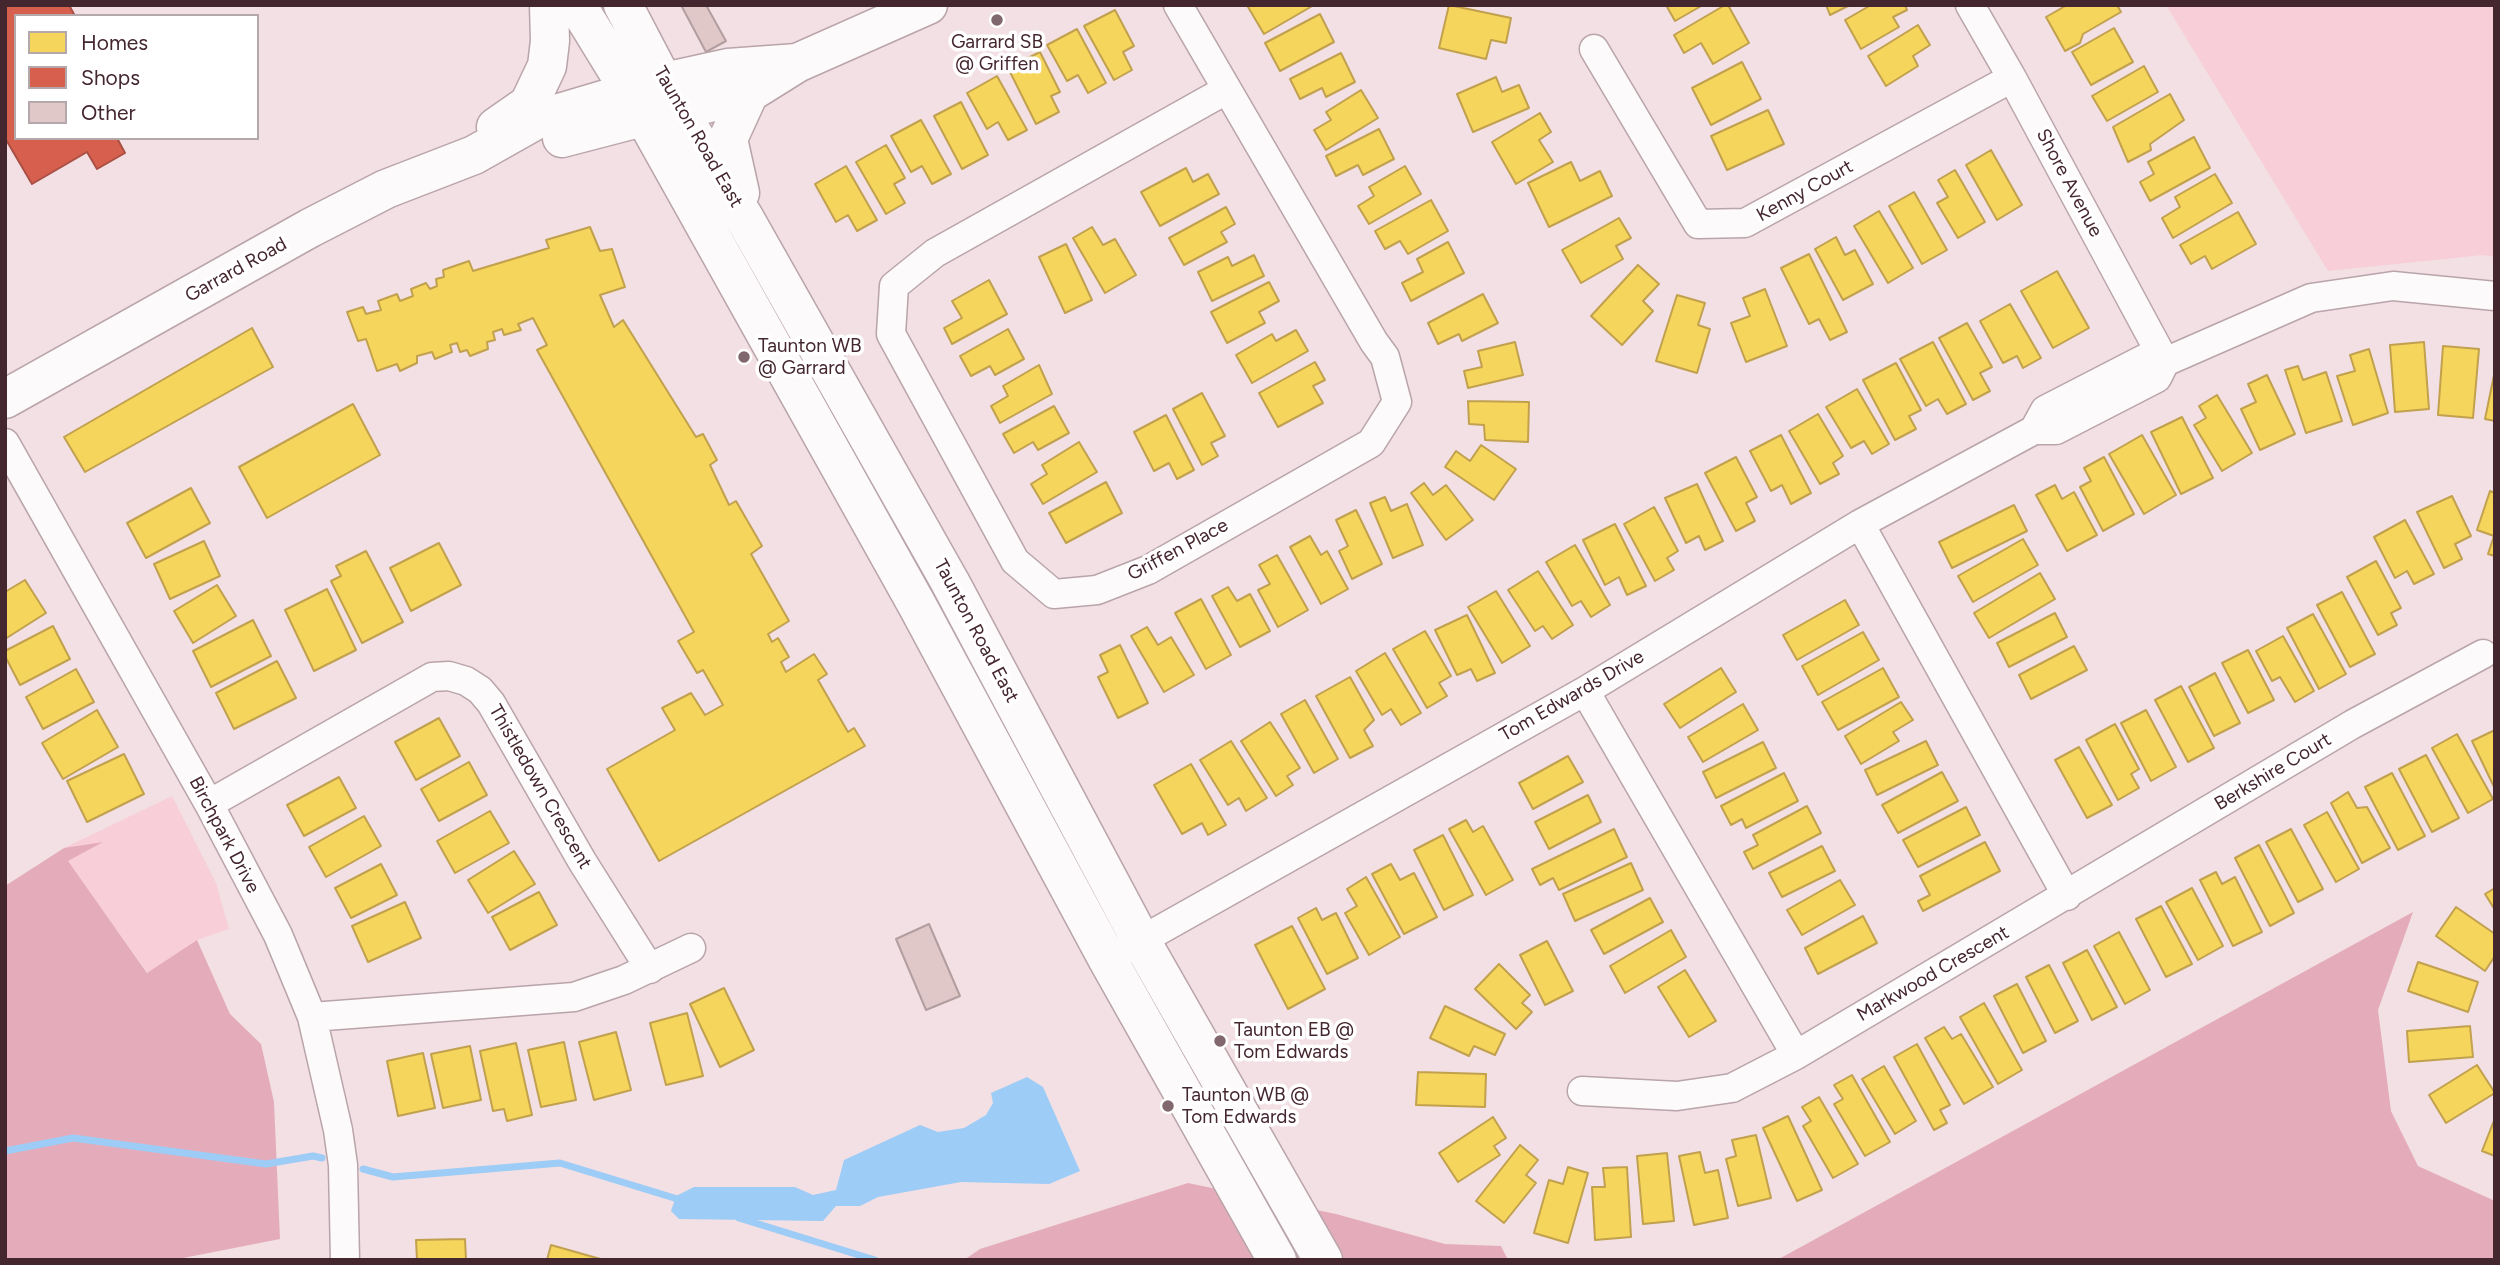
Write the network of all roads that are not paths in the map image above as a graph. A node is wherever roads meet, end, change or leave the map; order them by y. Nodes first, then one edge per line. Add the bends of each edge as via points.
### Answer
1 (549, 5) edge
2 (577, 5) edge
3 (623, 5) edge
4 (928, 5) edge
5 (1178, 5) edge
6 (1970, 5) edge
7 (1594, 49) dead end
8 (797, 63) junction
9 (2012, 78) junction
10 (1226, 90) junction
11 (749, 93) junction
12 (654, 100) junction
13 (433, 169) junction
14 (745, 219) junction
15 (2495, 296) edge
16 (2165, 362) junction
17 (5, 399) edge
18 (5, 443) edge
19 (1860, 524) junction
20 (2483, 654) dead end
21 (1584, 691) junction
22 (209, 804) junction
23 (2067, 896) junction
24 (1140, 939) junction
25 (691, 948) dead end
26 (1108, 960) junction
27 (650, 969) junction
28 (312, 1017) junction
29 (1796, 1055) junction
30 (1582, 1090) dead end
31 (345, 1260) edge
32 (1277, 1260) edge
33 (1324, 1260) edge

1 - 13 main road via 547,66 528,104
2 - 12 main road, Taunton Road East
3 - 12 main road, Taunton Road East
4 - 8 main road, Garrard Road
5 - 10 street, Griffen Place
6 - 9 street, Shore Avenue
7 - 9 street, Kenny Court via 1698,224 1745,223
8 - 11 main road, Garrard Road
8 - 12 main road, Garrard Road via 728,68
9 - 16 street, Shore Avenue
10 - 10 street, Griffen Place via 935,253 894,286 891,334 1015,561 1054,594 1097,590 1148,570 1371,443 1397,402 1385,357
11 - 12 main road, Garrard Road via 697,106
11 - 14 main road via 728,139
12 - 13 main road, Garrard Road via 515,151 474,155
12 - 14 main road, Taunton Road East
12 - 26 main road, Taunton Road East
13 - 17 main road, Garrard Road via 310,228
14 - 24 main road, Taunton Road East via 950,582
15 - 16 street, Tom Edwards Drive via 2393,286 2311,298
16 - 19 street, Tom Edwards Drive via 2146,358 2045,410 2034,430
18 - 22 street, Birchpark Drive
19 - 21 street, Tom Edwards Drive
19 - 23 street
20 - 23 street, Berkshire Court via 2353,724
21 - 24 street, Tom Edwards Drive
21 - 29 street
22 - 27 street, Thistledown Crescent via 432,677 466,681 491,703
22 - 28 street, Birchpark Drive via 278,935
23 - 29 street, Markwood Crescent
24 - 26 street, Tom Edwards Drive
24 - 33 main road, Taunton Road East
25 - 27 street
26 - 32 main road, Taunton Road East
27 - 28 street via 574,997
28 - 31 street, Birchpark Drive via 343,1164
29 - 30 street, Markwood Crescent via 1732,1088 1677,1096

